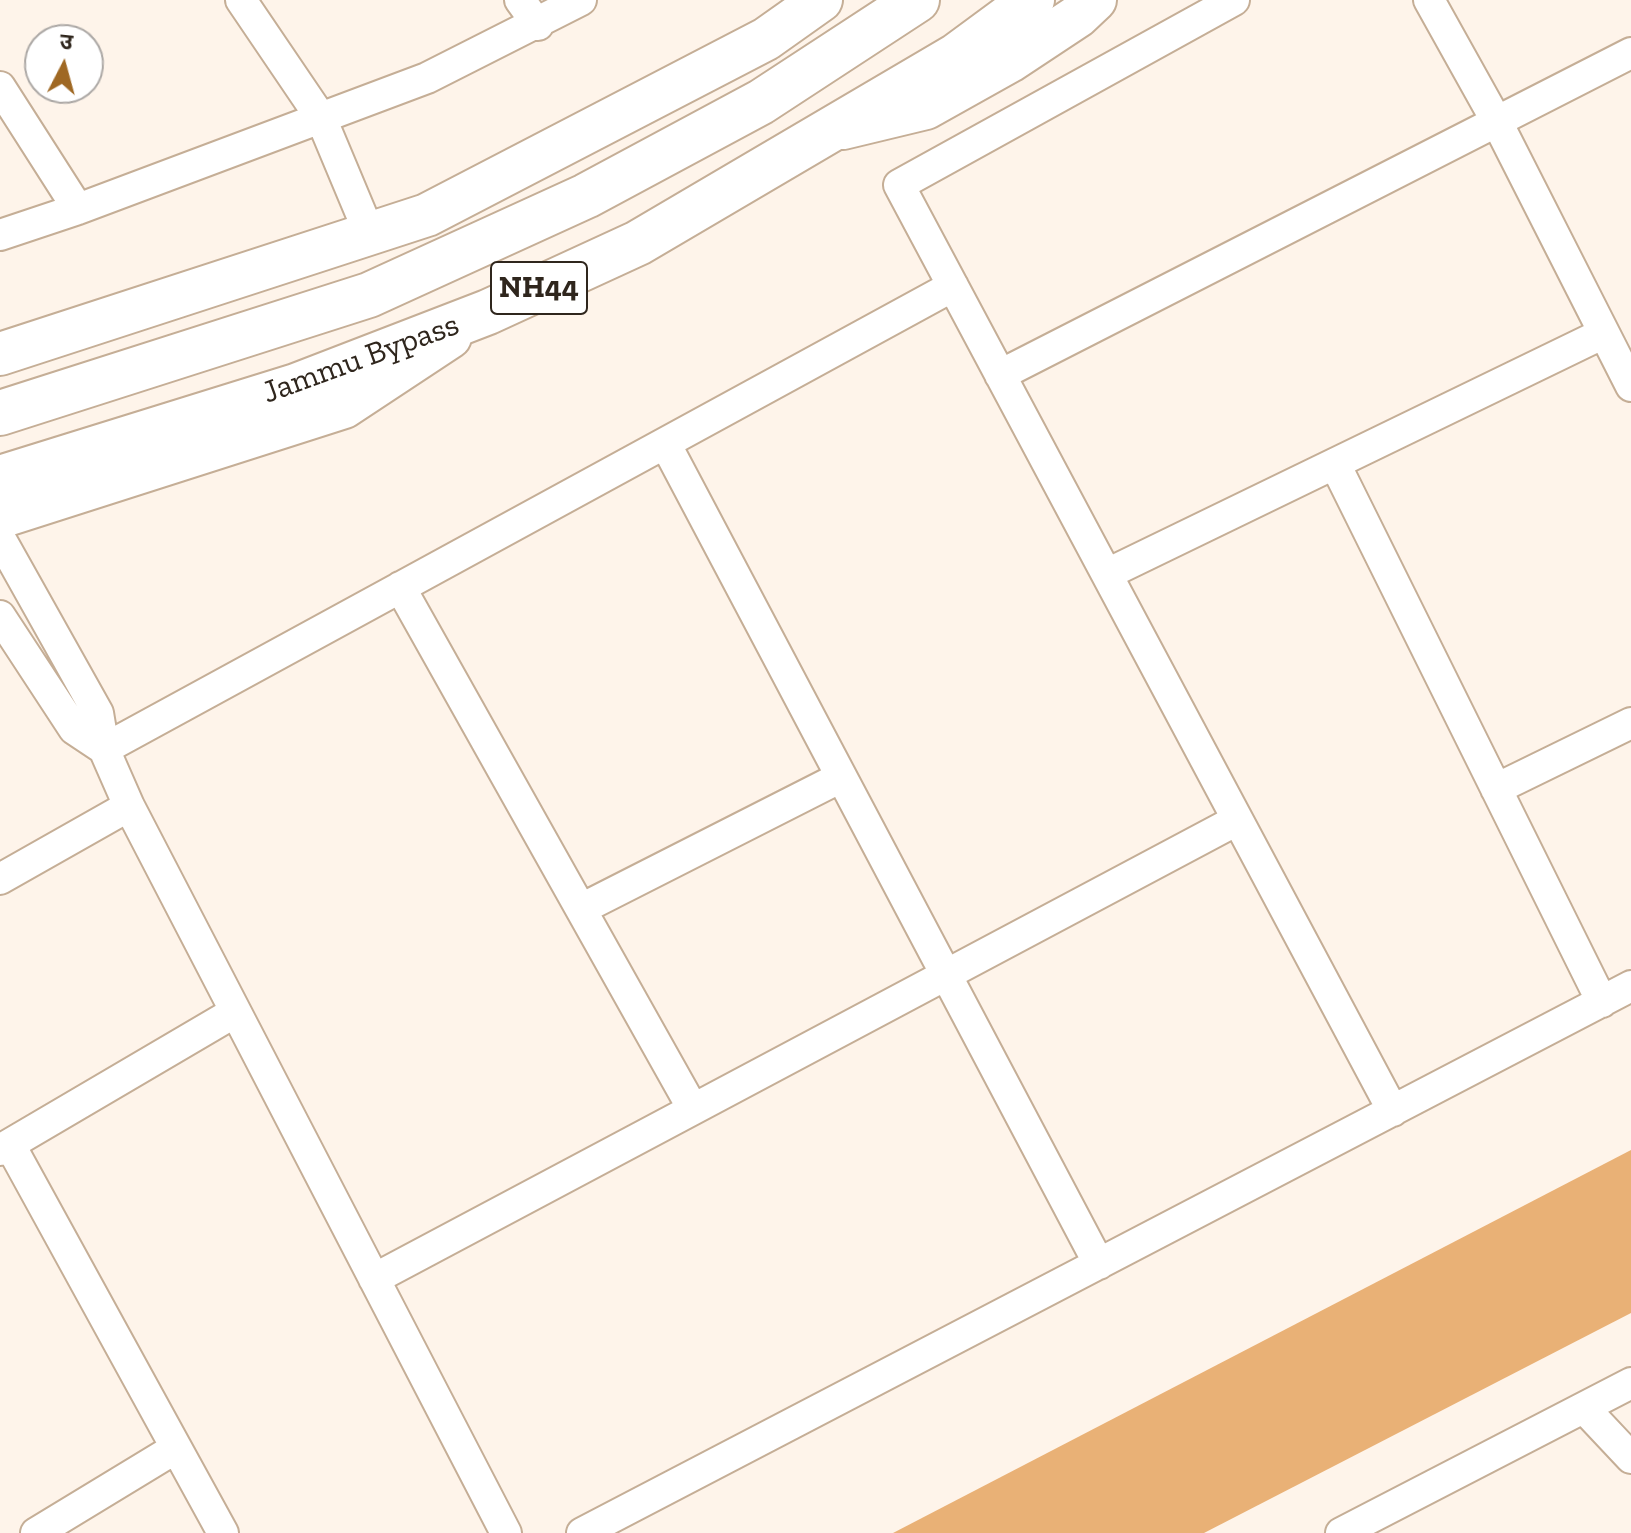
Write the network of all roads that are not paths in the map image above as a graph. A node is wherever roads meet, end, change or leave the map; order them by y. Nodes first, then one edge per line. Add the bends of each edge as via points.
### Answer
1 (241, 0) edge
2 (520, 0) edge
3 (581, 0) edge
4 (821, 0) edge
5 (917, 0) edge
6 (1032, 0) edge
7 (1095, 0) edge
8 (1234, 0) edge
9 (1429, 0) edge
10 (538, 25) junction
11 (1631, 53) edge
12 (0, 87) edge
13 (321, 118) junction
14 (1497, 122) junction
15 (833, 131) junction
16 (78, 209) junction
17 (0, 235) edge
18 (370, 235) junction
19 (953, 286) junction
20 (488, 312) junction
21 (1604, 333) junction
22 (0, 354) edge
23 (1000, 375) junction
24 (1631, 386) edge
25 (0, 413) edge
26 (665, 443) junction
27 (1335, 464) junction
28 (0, 478) edge
29 (0, 517) edge
30 (0, 538) edge
31 (1107, 574) junction
32 (400, 587) junction
33 (0, 616) edge
34 (1631, 723) edge
35 (104, 749) junction
36 (841, 777) junction
37 (1496, 789) junction
38 (129, 806) junction
39 (1237, 820) junction
40 (0, 879) edge
41 (581, 909) junction
42 (946, 975) junction
43 (1631, 986) edge
44 (1602, 1002) junction
45 (235, 1012) junction
46 (693, 1109) junction
47 (1393, 1111) junction
48 (5, 1148) edge
49 (1099, 1264) junction
50 (374, 1279) junction
51 (1631, 1383) edge
52 (1584, 1408) junction
53 (176, 1448) junction
54 (1631, 1458) edge
55 (36, 1533) edge
56 (223, 1533) edge
57 (506, 1533) edge
58 (582, 1533) edge
59 (1341, 1533) edge

1 - 13 street
2 - 10 street
3 - 10 street
4 - 18 street via 766,39 484,187
5 - 25 highway, Jammu Bypass / NH44 via 761,102 586,196 369,295
6 - 15 highway, Jammu Bypass / NH44 via 956,56
7 - 15 street via 1010,61 926,108
8 - 19 street via 899,185
9 - 14 street
10 - 13 street via 427,78
11 - 14 street
12 - 16 street
13 - 16 street
13 - 18 street
14 - 21 street
14 - 23 street
15 - 20 highway, Jammu Bypass / NH44 via 638,243
16 - 17 street
18 - 22 street
19 - 23 street
19 - 26 street
20 - 28 highway, Jammu Bypass / NH44 via 296,386
20 - 29 street via 344,407
21 - 24 street
21 - 27 street
23 - 31 street
26 - 32 street
26 - 36 street
27 - 31 street
27 - 37 street
30 - 35 street via 98,713
31 - 39 street
32 - 35 street
32 - 41 street
33 - 35 street via 74,729
34 - 37 street
35 - 38 street
36 - 41 street
36 - 42 street
37 - 44 street
38 - 40 street
38 - 45 street
39 - 42 street
39 - 47 street
41 - 46 street
42 - 46 street
42 - 49 street
43 - 44 street
44 - 47 street
45 - 48 street
45 - 50 street
46 - 50 street
47 - 49 street
48 - 53 street
49 - 58 street
50 - 57 street
51 - 52 street
52 - 54 street
52 - 59 street
53 - 55 street
53 - 56 street

